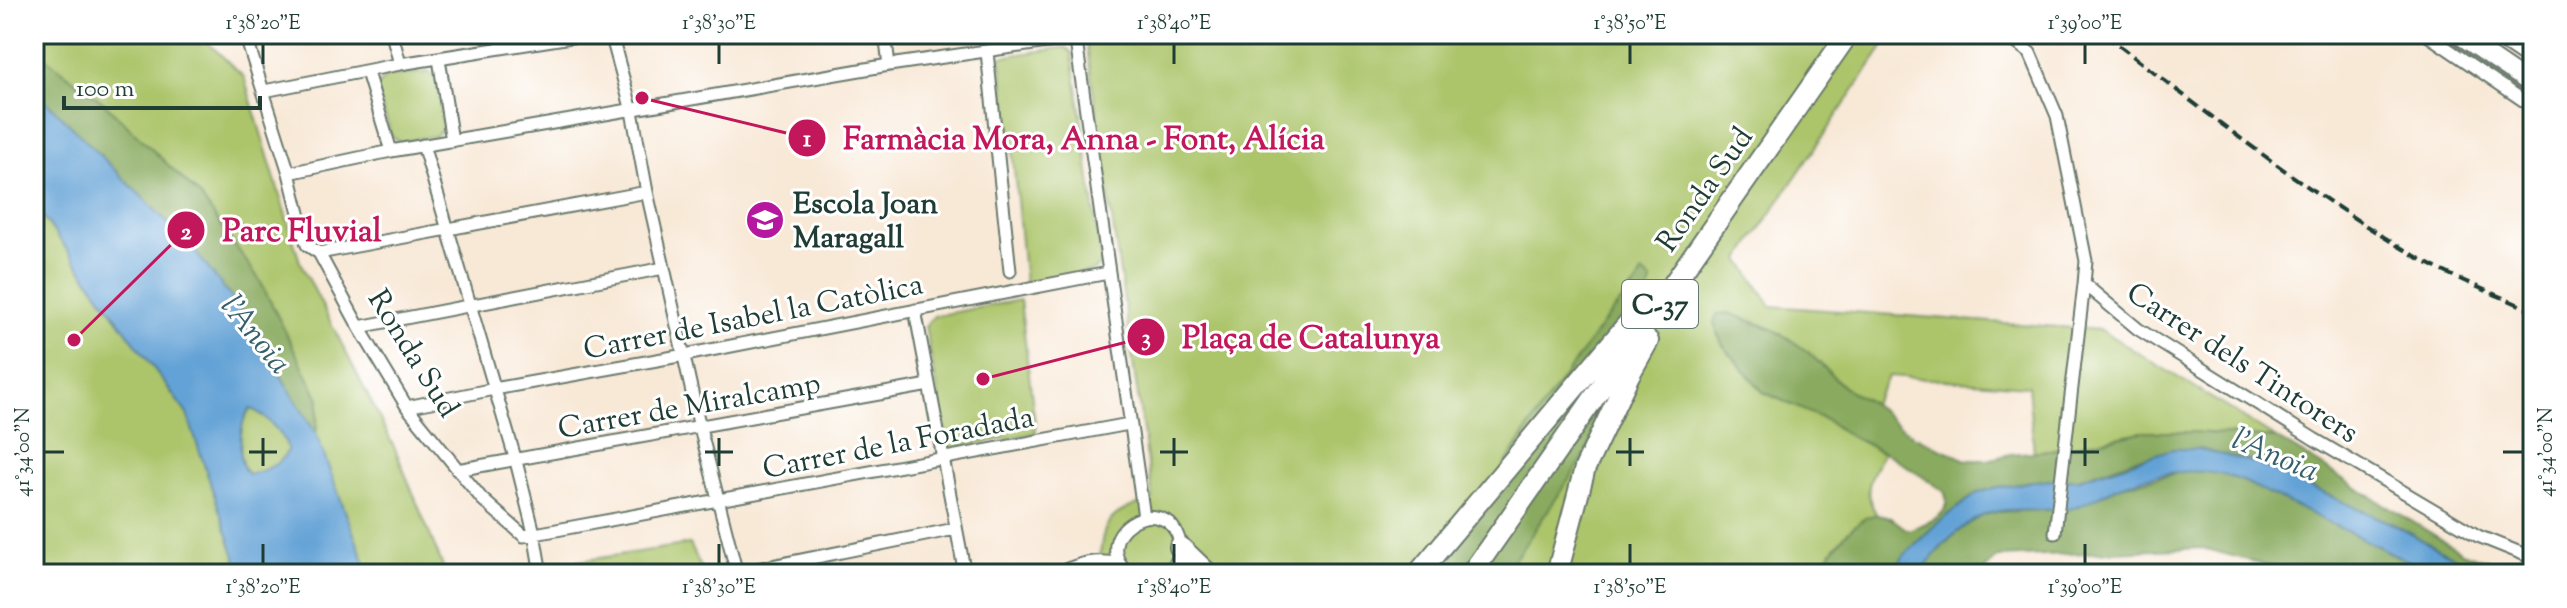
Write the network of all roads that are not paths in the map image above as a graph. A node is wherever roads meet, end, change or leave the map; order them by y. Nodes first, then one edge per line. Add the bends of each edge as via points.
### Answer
1 (245, 34) edge
2 (392, 34) edge
3 (590, 34) edge
4 (611, 34) edge
5 (885, 34) edge
6 (1848, 34) edge
7 (2005, 34) edge
8 (2426, 34) edge
9 (2457, 34) edge
10 (2490, 34) edge
11 (1075, 36) edge
12 (987, 52) junction
13 (439, 59) junction
14 (2533, 63) edge
15 (400, 64) junction
16 (889, 65) junction
17 (367, 72) junction
18 (2533, 86) edge
19 (264, 91) junction
20 (2533, 107) edge
21 (632, 111) junction
22 (452, 141) junction
23 (423, 145) junction
24 (391, 151) junction
25 (289, 173) junction
26 (647, 192) junction
27 (448, 228) junction
28 (1698, 249) junction
29 (319, 253) junction
30 (664, 268) junction
31 (1010, 271) dead end
32 (1108, 273) junction
33 (2084, 284) junction
34 (470, 306) junction
35 (915, 310) junction
36 (359, 327) junction
37 (685, 355) junction
38 (929, 385) junction
39 (494, 389) junction
40 (407, 407) junction
41 (1129, 424) junction
42 (700, 428) junction
43 (944, 457) junction
44 (516, 461) junction
45 (457, 470) junction
46 (717, 500) junction
47 (1144, 517) junction
48 (955, 529) junction
49 (534, 533) junction
50 (2055, 533) dead end
51 (1180, 547) junction
52 (2533, 558) edge
53 (1120, 564) junction
54 (541, 574) edge
55 (737, 574) edge
56 (965, 574) edge
57 (1055, 574) edge
58 (1130, 574) edge
59 (1168, 574) edge
60 (1207, 574) edge
61 (1418, 574) edge
62 (1471, 574) edge
63 (1557, 574) edge

1 - 19 street, Ronda Sud
2 - 15 street
3 - 13 street
4 - 21 street
5 - 16 street
6 - 28 highway, Ronda Sud / C-37
7 - 33 street, Carrer dels Tintorers via 2030,53 2057,116 2086,261
8 - 20 street
9 - 18 street
10 - 14 street
11 - 12 street
11 - 32 street
12 - 16 street
12 - 31 street
13 - 15 street
13 - 22 street
15 - 17 street
16 - 21 street
17 - 19 street
17 - 24 street
19 - 25 street, Ronda Sud
21 - 22 street
21 - 26 street
22 - 23 street
23 - 24 street
23 - 27 street
24 - 25 street
25 - 29 street, Ronda Sud via 307,245
26 - 27 street
26 - 30 street
27 - 29 street
27 - 34 street
28 - 61 highway via 1662,283
28 - 62 highway, Ronda Sud / C-37
28 - 63 highway via 1686,284 1629,375 1585,468
29 - 36 street, Ronda Sud
30 - 34 street
30 - 37 street
32 - 35 street, Carrer de Isabel la Catòlica
32 - 41 street
33 - 50 street
33 - 52 street, Carrer dels Tintorers via 2138,329 2314,439 2478,536
34 - 36 street
34 - 39 street
35 - 37 street, Carrer de Isabel la Catòlica
35 - 38 street
36 - 40 street, Ronda Sud
37 - 39 street, Carrer de Isabel la Catòlica
37 - 42 street
38 - 42 street, Carrer de Miralcamp
38 - 43 street
39 - 40 street, Carrer de Isabel la Catòlica
39 - 44 street
40 - 45 street, Ronda Sud
41 - 43 street, Carrer de la Foradada
41 - 47 street
42 - 44 street, Carrer de Miralcamp
42 - 46 street
43 - 46 street, Carrer de la Foradada
43 - 48 street
44 - 45 street, Carrer de Miralcamp
44 - 49 street
45 - 49 street, Ronda Sud via 524,536
46 - 49 street, Carrer de la Foradada
46 - 55 street
47 - 51 street via 1164,521 1178,536
47 - 53 street via 1120,534
48 - 55 street
48 - 56 street
49 - 54 street
51 - 59 street
51 - 60 highway
53 - 57 street via 1088,561
53 - 58 street
59 - 60 highway

